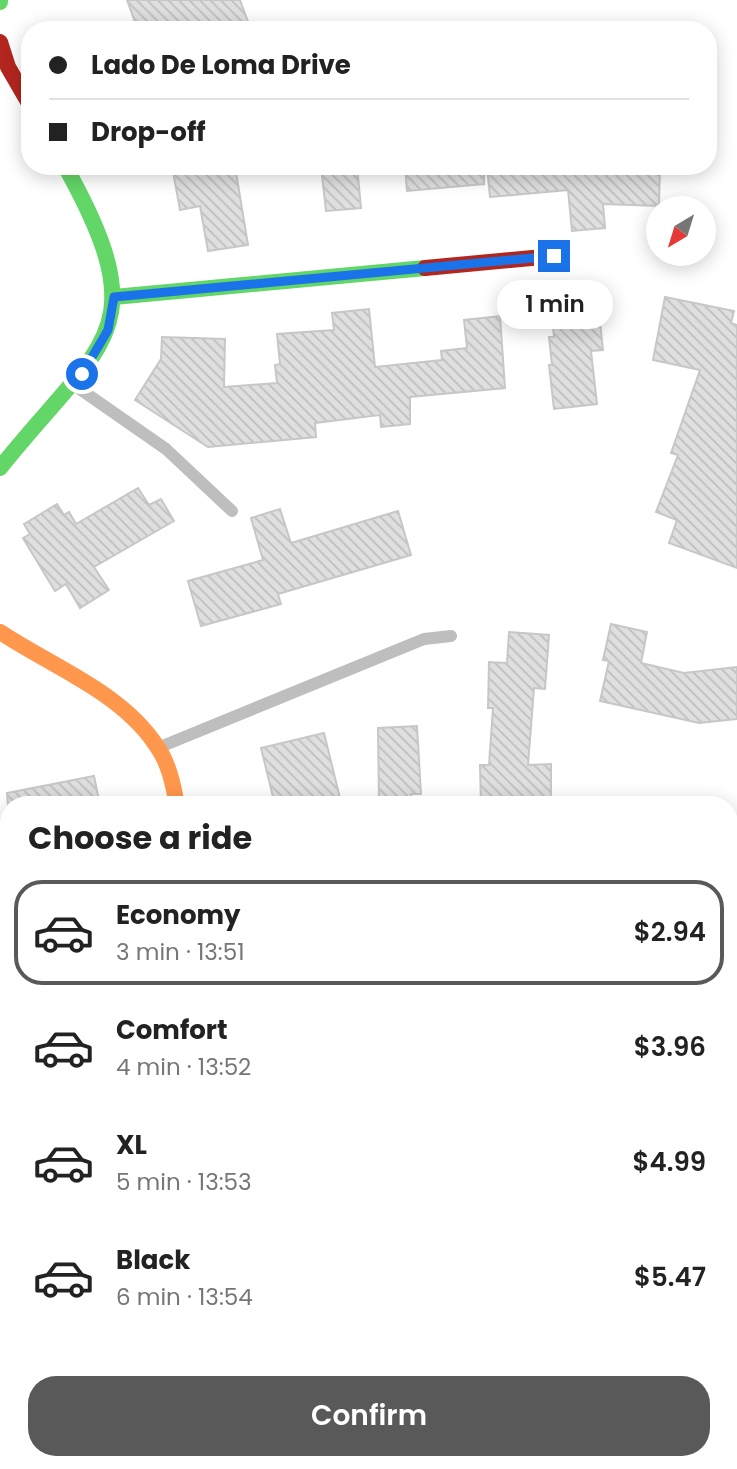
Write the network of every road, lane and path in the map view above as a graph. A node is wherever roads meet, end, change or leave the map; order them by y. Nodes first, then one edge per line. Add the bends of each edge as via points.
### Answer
1 (0, 42) edge
2 (21, 89) edge
3 (70, 175) edge
4 (554, 256) dead end
5 (114, 297) junction
6 (72, 384) junction
7 (0, 468) edge
8 (232, 511) dead end
9 (0, 632) edge
10 (451, 636) dead end
11 (159, 747) junction
12 (175, 796) edge

1 - 2 street
3 - 5 street via 88,207 110,268
4 - 5 street
5 - 6 street via 108,330 91,363
6 - 7 street
6 - 8 lane via 166,449
9 - 11 street via 128,712
10 - 11 lane via 424,639
11 - 12 street

